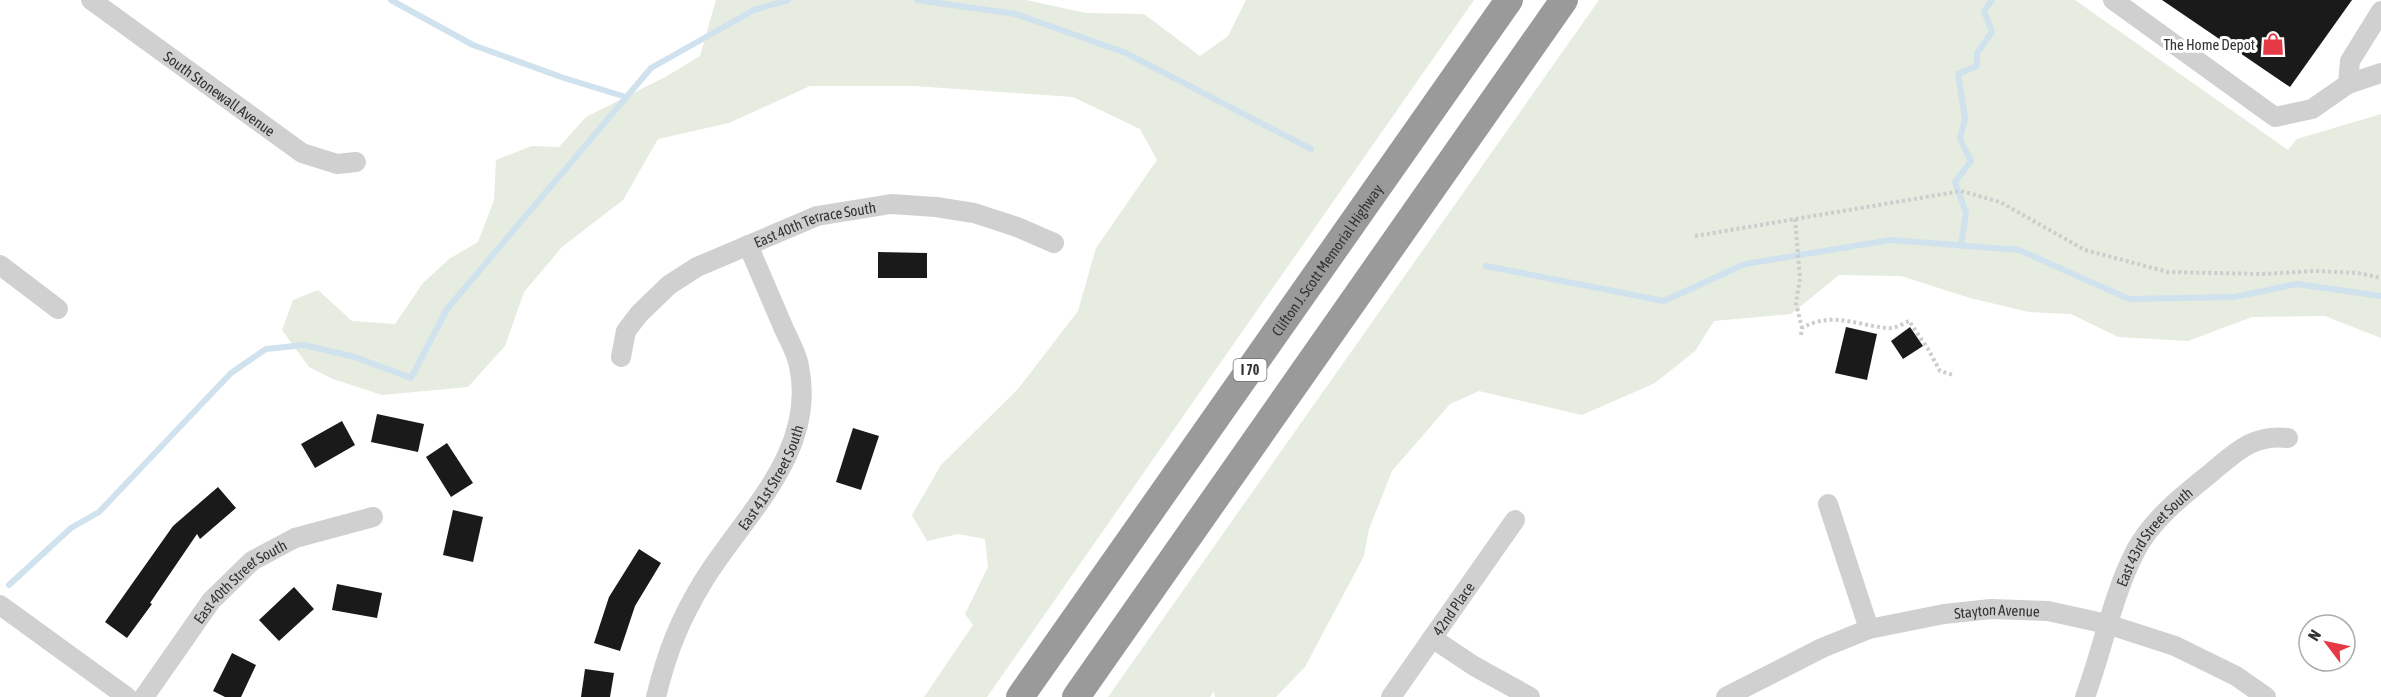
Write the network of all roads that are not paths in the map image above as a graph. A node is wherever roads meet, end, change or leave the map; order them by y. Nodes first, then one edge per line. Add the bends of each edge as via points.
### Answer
1 (91, 0) edge
2 (1509, 0) edge
3 (1564, 0) edge
4 (2113, 0) edge
5 (2381, 10) edge
6 (2381, 73) edge
7 (2348, 84) junction
8 (356, 162) dead end
9 (1054, 243) dead end
10 (748, 245) junction
11 (0, 265) edge
12 (58, 309) dead end
13 (621, 357) dead end
14 (2288, 438) dead end
15 (1828, 504) dead end
16 (373, 517) dead end
17 (1515, 520) dead end
18 (0, 605) edge
19 (2108, 624) junction
20 (1869, 629) junction
21 (1432, 638) junction
22 (127, 697) edge
23 (144, 697) edge
24 (657, 697) edge
25 (1020, 697) edge
26 (1076, 697) edge
27 (1391, 697) edge
28 (1530, 697) edge
29 (1726, 697) edge
30 (2085, 697) edge
31 (2266, 697) edge

1 - 8 street, South Stonewall Avenue via 302,153 337,164
2 - 25 highway, Clifton J. Scott Memorial Highway / I 70
3 - 26 highway
4 - 7 street via 2275,117 2312,110
5 - 7 street via 2350,61
6 - 7 street
9 - 10 street, East 40th Terrace South via 974,213 891,204 817,216
10 - 13 street, East 40th Terrace South via 697,267 669,285 627,331
10 - 24 street, East 41st Street South via 799,366 801,405 790,452 772,485 705,579 678,626
11 - 12 street
14 - 19 street, East 43rd Street South via 2256,440 2226,460 2159,519 2136,549
15 - 20 street
16 - 23 street, East 40th Street South via 295,538 252,561 211,601
17 - 21 street, 42nd Place
18 - 22 street
19 - 20 street, Stayton Avenue via 2048,611 1991,609
19 - 30 street, East 43rd Street South
19 - 31 street, Stayton Avenue via 2175,646 2236,676
20 - 29 street, Stayton Avenue via 1822,648
21 - 27 street, 42nd Place
21 - 28 street

